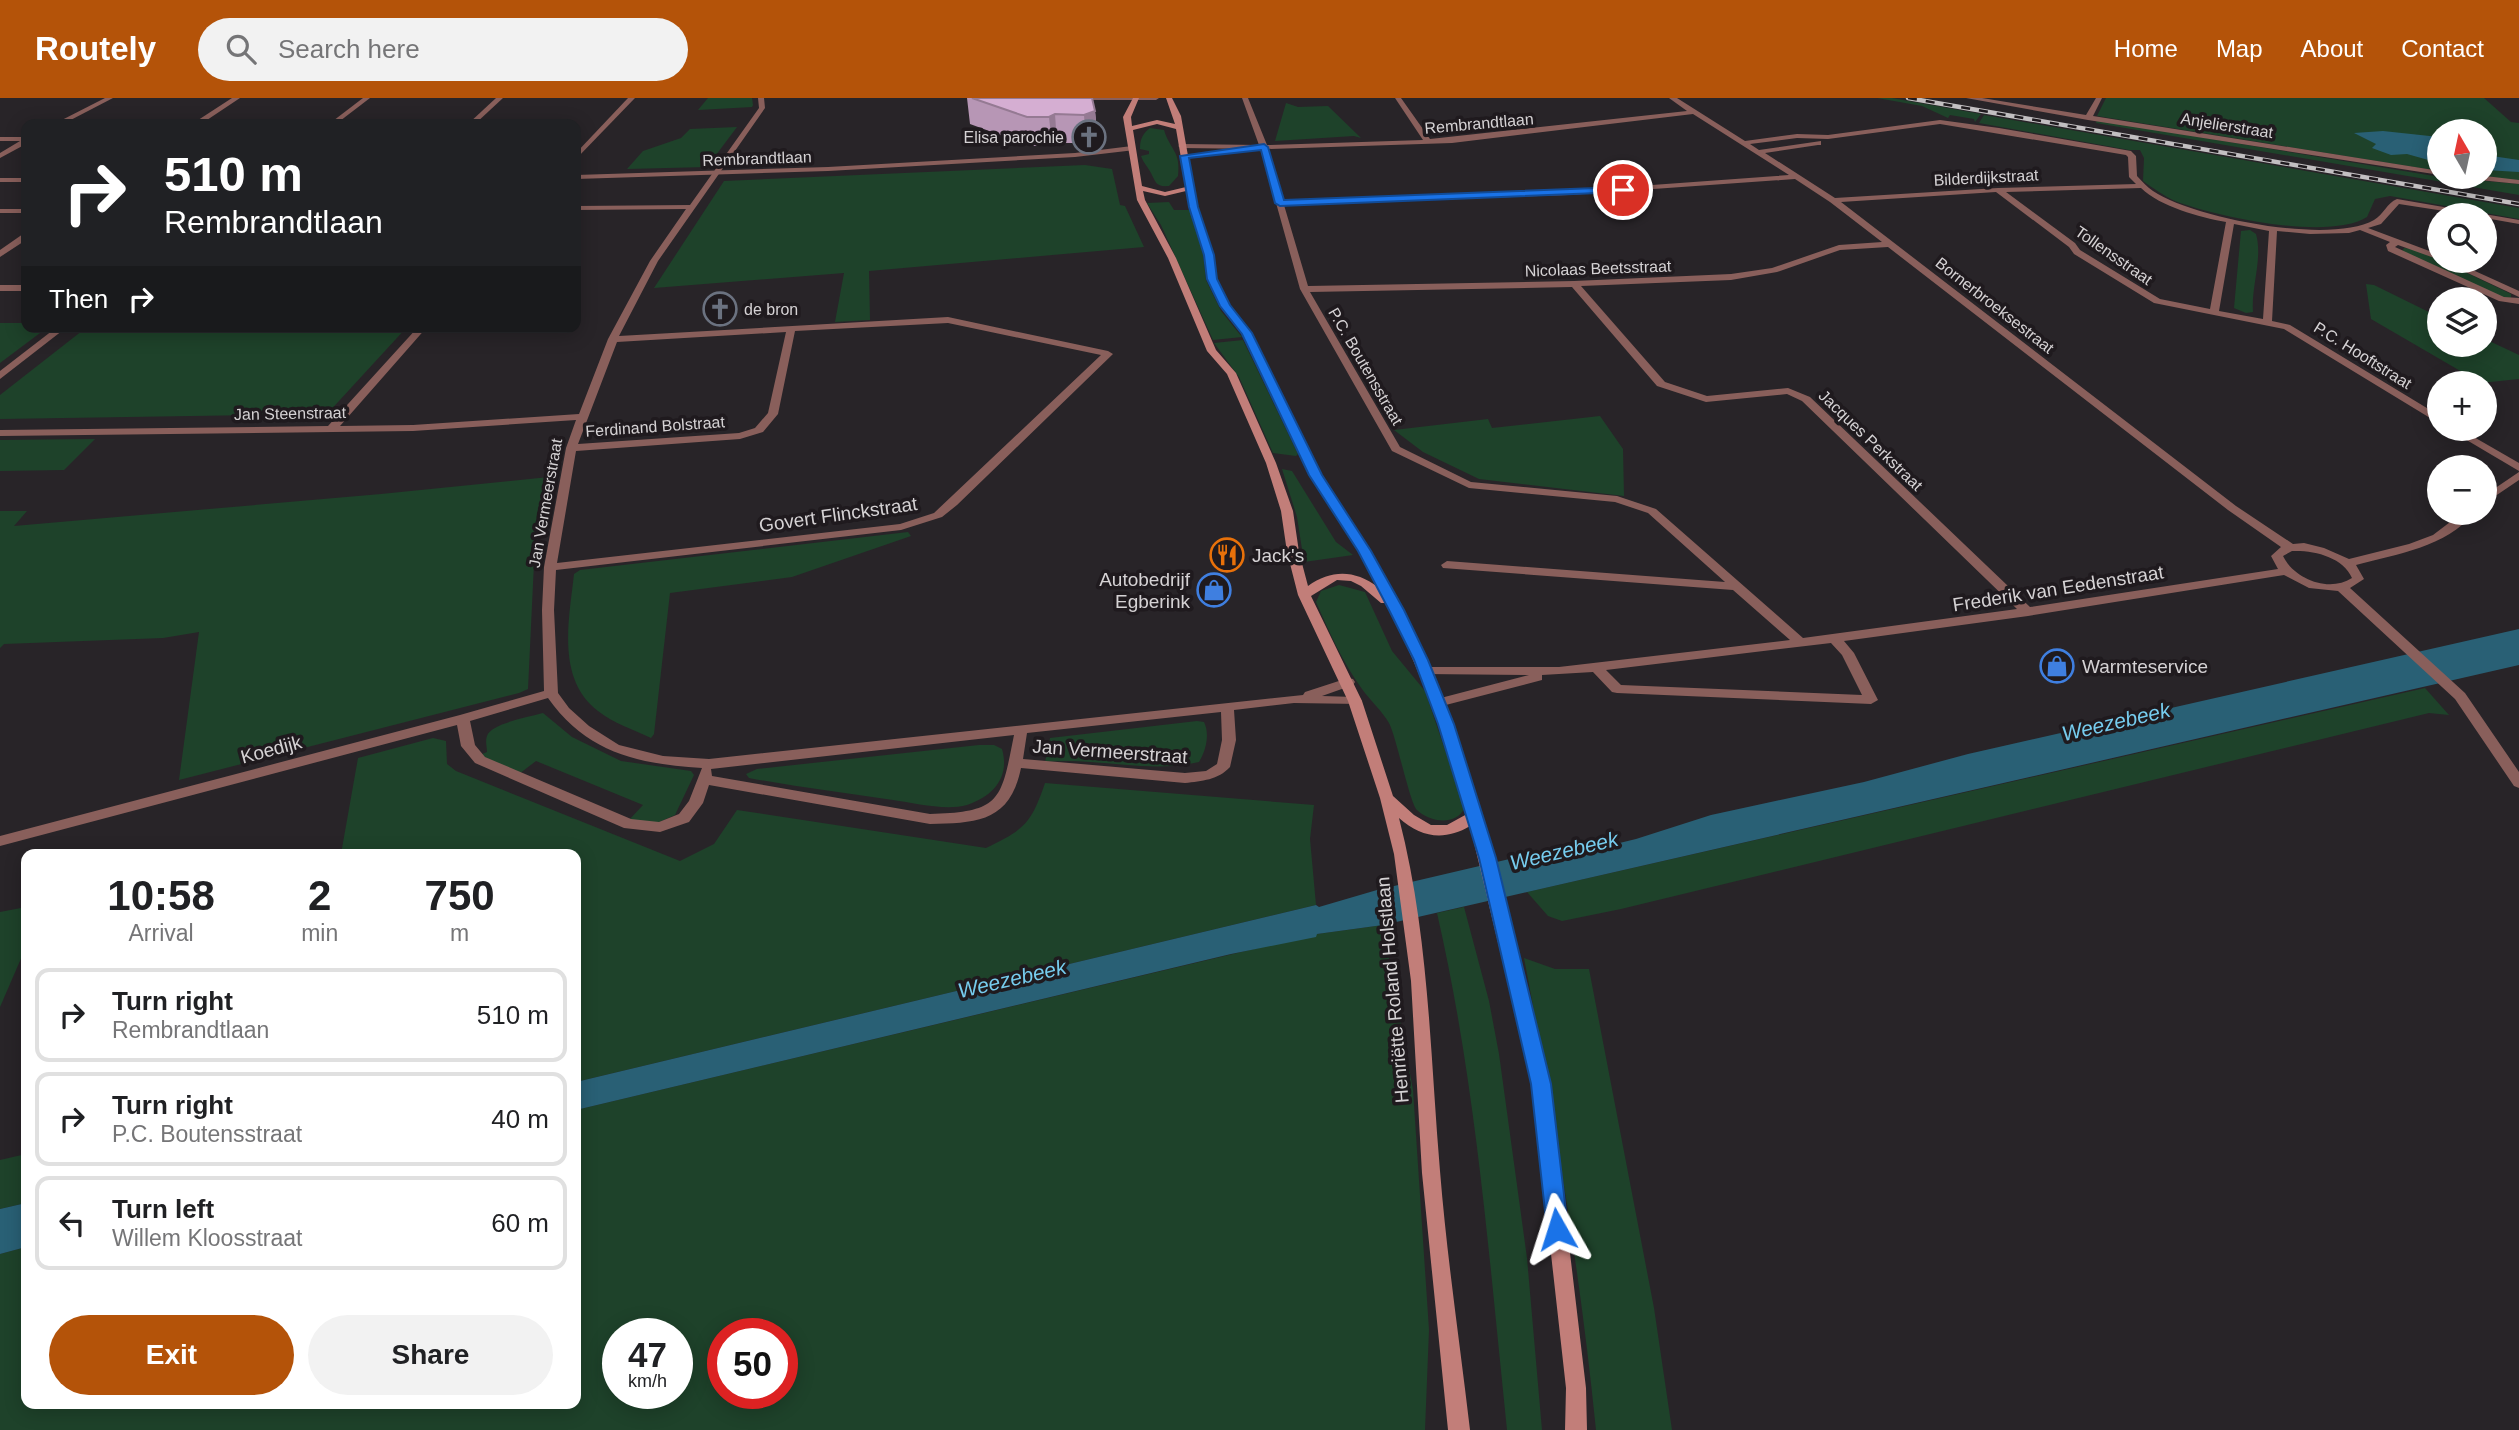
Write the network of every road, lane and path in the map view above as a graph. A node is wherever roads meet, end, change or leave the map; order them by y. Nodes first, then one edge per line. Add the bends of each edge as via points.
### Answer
1 (110, 98) edge
2 (237, 98) edge
3 (368, 98) edge
4 (500, 98) edge
5 (632, 98) edge
6 (761, 98) edge
7 (1072, 98) edge
8 (1156, 98) edge
9 (1169, 98) edge
10 (1245, 98) edge
11 (1398, 98) edge
12 (1672, 98) edge
13 (1969, 98) edge
14 (2099, 98) edge
15 (1136, 99) edge
16 (1695, 112) junction
17 (2088, 118) junction
18 (68, 119) edge
19 (204, 119) edge
20 (339, 119) edge
21 (477, 119) edge
22 (1178, 127) junction
23 (1128, 129) junction
24 (1828, 137) junction
25 (0, 139) edge
26 (21, 140) edge
27 (1428, 142) junction
28 (21, 143) edge
29 (1745, 143) junction
30 (1182, 146) junction
31 (1264, 147) junction
32 (1132, 148) junction
33 (581, 152) edge
34 (1760, 152) junction
35 (0, 156) edge
36 (1184, 156) junction
37 (1134, 160) junction
38 (940, 163) junction
39 (2427, 171) edge
40 (715, 175) junction
41 (581, 177) edge
42 (1797, 177) junction
43 (0, 180) edge
44 (21, 180) edge
45 (2497, 180) edge
46 (2519, 182) edge
47 (2141, 186) junction
48 (1139, 187) junction
49 (1190, 188) junction
50 (1998, 190) junction
51 (1833, 200) junction
52 (1280, 203) junction
53 (2427, 206) edge
54 (690, 207) junction
55 (581, 208) edge
56 (0, 211) edge
57 (21, 211) edge
58 (2497, 218) edge
59 (2231, 221) junction
60 (2519, 222) edge
61 (2273, 229) junction
62 (2364, 229) junction
63 (21, 239) edge
64 (1888, 244) junction
65 (2395, 244) junction
66 (2427, 252) edge
67 (0, 254) edge
68 (2473, 273) edge
69 (1574, 284) junction
70 (0, 288) edge
71 (21, 288) edge
72 (1304, 289) junction
73 (2519, 294) edge
74 (2519, 301) edge
75 (2214, 313) junction
76 (2267, 323) junction
77 (791, 330) junction
78 (55, 333) edge
79 (418, 333) edge
80 (613, 339) junction
81 (0, 376) edge
82 (2427, 413) edge
83 (581, 417) junction
84 (332, 428) junction
85 (0, 433) edge
86 (2473, 441) edge
87 (571, 448) junction
88 (2519, 468) edge
89 (2519, 475) edge
90 (2497, 491) edge
91 (2453, 525) edge
92 (2290, 548) junction
93 (2348, 563) junction
94 (1447, 565) dead end
95 (550, 567) junction
96 (2286, 571) junction
97 (1734, 586) junction
98 (2342, 588) junction
99 (1304, 595) junction
100 (1396, 610) junction
101 (2028, 612) junction
102 (1835, 639) junction
103 (1802, 644) junction
104 (1595, 667) junction
105 (1424, 670) junction
106 (1559, 671) junction
107 (1348, 682) junction
108 (551, 693) junction
109 (1294, 699) junction
110 (1355, 701) junction
111 (1438, 703) junction
112 (1227, 707) junction
113 (463, 719) junction
114 (1021, 731) junction
115 (1015, 762) junction
116 (706, 772) junction
117 (2519, 783) edge
118 (1387, 798) junction
119 (1475, 816) junction
120 (0, 841) edge
121 (1459, 1430) edge
122 (1576, 1430) edge

1 - 18 street
2 - 19 street
3 - 20 street
4 - 21 street
5 - 33 street
6 - 40 street, Jan Vermeerstraat via 762,108
7 - 15 street
8 - 15 street
9 - 22 main road
10 - 31 street, P.C. Boutensstraat
11 - 27 street
12 - 16 street, Bornerbroeksestraat
13 - 17 street, Anjelierstraat
14 - 17 street
15 - 23 main road, Henriëtte Roland Holstlaan via 1127,117
16 - 27 street, Rembrandtlaan
16 - 29 street, Bornerbroeksestraat
17 - 39 street, Anjelierstraat
22 - 23 main road via 1157,122
22 - 30 main road
23 - 32 main road, Henriëtte Roland Holstlaan
24 - 29 street
24 - 34 street via 1819,143
24 - 47 street via 1940,122 1990,128 2128,153 2134,179
25 - 26 street
27 - 31 street, Rembrandtlaan
28 - 35 street
29 - 34 street, Bornerbroeksestraat
30 - 31 street, Rembrandtlaan
30 - 36 main road
31 - 36 street, Rembrandtlaan
31 - 52 street, P.C. Boutensstraat
32 - 37 main road, Henriëtte Roland Holstlaan
32 - 38 street, Rembrandtlaan
34 - 42 street, Bornerbroeksestraat
36 - 49 main road
37 - 38 street, Rembrandtlaan
37 - 48 main road, Henriëtte Roland Holstlaan
38 - 40 street, Rembrandtlaan
40 - 41 street, Rembrandtlaan
40 - 54 street, Jan Vermeerstraat
42 - 51 street, Bornerbroeksestraat
42 - 52 street via 1555,193
43 - 44 street
45 - 46 street
47 - 50 street, Bilderdijkstraat
47 - 59 street via 2168,201
48 - 49 main road via 1165,194
48 - 99 main road, Henriëtte Roland Holstlaan via 1212,351 1231,373 1271,463 1287,511
49 - 100 main road via 1212,279 1225,306 1247,333 1315,475 1365,551
50 - 51 street, Bilderdijkstraat
50 - 75 street, Tollensstraat via 2147,297
51 - 64 street, Bornerbroeksestraat
52 - 72 street, P.C. Boutensstraat
53 - 62 street via 2397,201 2382,222
54 - 55 street
54 - 80 street, Jan Vermeerstraat via 654,261
56 - 57 street
58 - 60 street
59 - 61 street
59 - 75 street
61 - 62 street
61 - 76 street
62 - 65 street
63 - 67 street
64 - 69 street, Nicolaas Beetsstraat via 1839,248 1755,274
64 - 92 street, Bornerbroeksestraat
65 - 66 street
65 - 74 street via 2390,245 2391,250 2502,299
68 - 73 street
69 - 72 street, Nicolaas Beetsstraat
69 - 101 street, Jacques Perkstraat via 1661,384 1706,399 1788,391 1806,399
70 - 71 street
72 - 97 street, P.C. Boutensstraat via 1396,449 1468,485 1617,499 1652,511
75 - 76 street, Tollensstraat
76 - 82 street, P.C. Hooftstraat via 2287,327
77 - 80 street
77 - 87 street, Ferdinand Bolstraat via 773,414 759,429 740,436
77 - 95 street, Govert Flinckstraat via 948,320 1108,354 953,503 923,521
78 - 81 street
79 - 84 street
80 - 83 street, Jan Vermeerstraat
83 - 84 street, Jan Steenstraat via 413,428
83 - 87 street, Jan Vermeerstraat
84 - 85 street, Jan Steenstraat
86 - 88 street
87 - 95 street, Jan Vermeerstraat
89 - 90 street
91 - 93 street via 2425,542
92 - 93 street via 2319,550
92 - 96 street via 2277,556
93 - 98 street via 2358,579
94 - 97 street
95 - 108 street, Jan Vermeerstraat
96 - 98 street via 2312,584
96 - 101 street, Frederik van Eedenstraat
97 - 103 street, P.C. Boutensstraat
98 - 117 street via 2460,695
99 - 100 main road via 1325,579 1353,577 1370,585
99 - 107 main road, Henriëtte Roland Holstlaan
100 - 105 main road
101 - 102 street, Frederik van Eedenstraat
102 - 103 street, Frederik van Eedenstraat
102 - 104 street via 1848,653 1871,700 1617,689
103 - 104 street, Frederik van Eedenstraat
104 - 106 street, Frederik van Eedenstraat
105 - 106 street, Frederik van Eedenstraat
105 - 111 main road
106 - 111 street, Frederik van Eedenstraat
107 - 109 street, Jan Vermeerstraat
107 - 110 main road, Henriëtte Roland Holstlaan
108 - 113 street, Koedijk
108 - 116 street, Jan Vermeerstraat via 584,729 614,748
109 - 110 street, Jan Vermeerstraat
109 - 112 street, Jan Vermeerstraat
110 - 118 main road, Henriëtte Roland Holstlaan
111 - 119 main road
112 - 114 street, Jan Vermeerstraat
112 - 115 street, Jan Vermeerstraat via 1229,740 1223,767 1209,775 1185,778
113 - 116 street via 468,746 480,760 629,824 660,827 684,818 696,803
113 - 120 street, Koedijk
114 - 115 street, Jan Vermeerstraat
114 - 116 street, Jan Vermeerstraat
115 - 116 street, Jan Vermeerstraat via 1005,801 990,813 965,819 930,819
118 - 119 main road via 1427,831 1452,830
118 - 121 main road, Henriëtte Roland Holstlaan via 1405,876 1419,981 1431,1172
119 - 122 main road via 1541,1084 1576,1388

